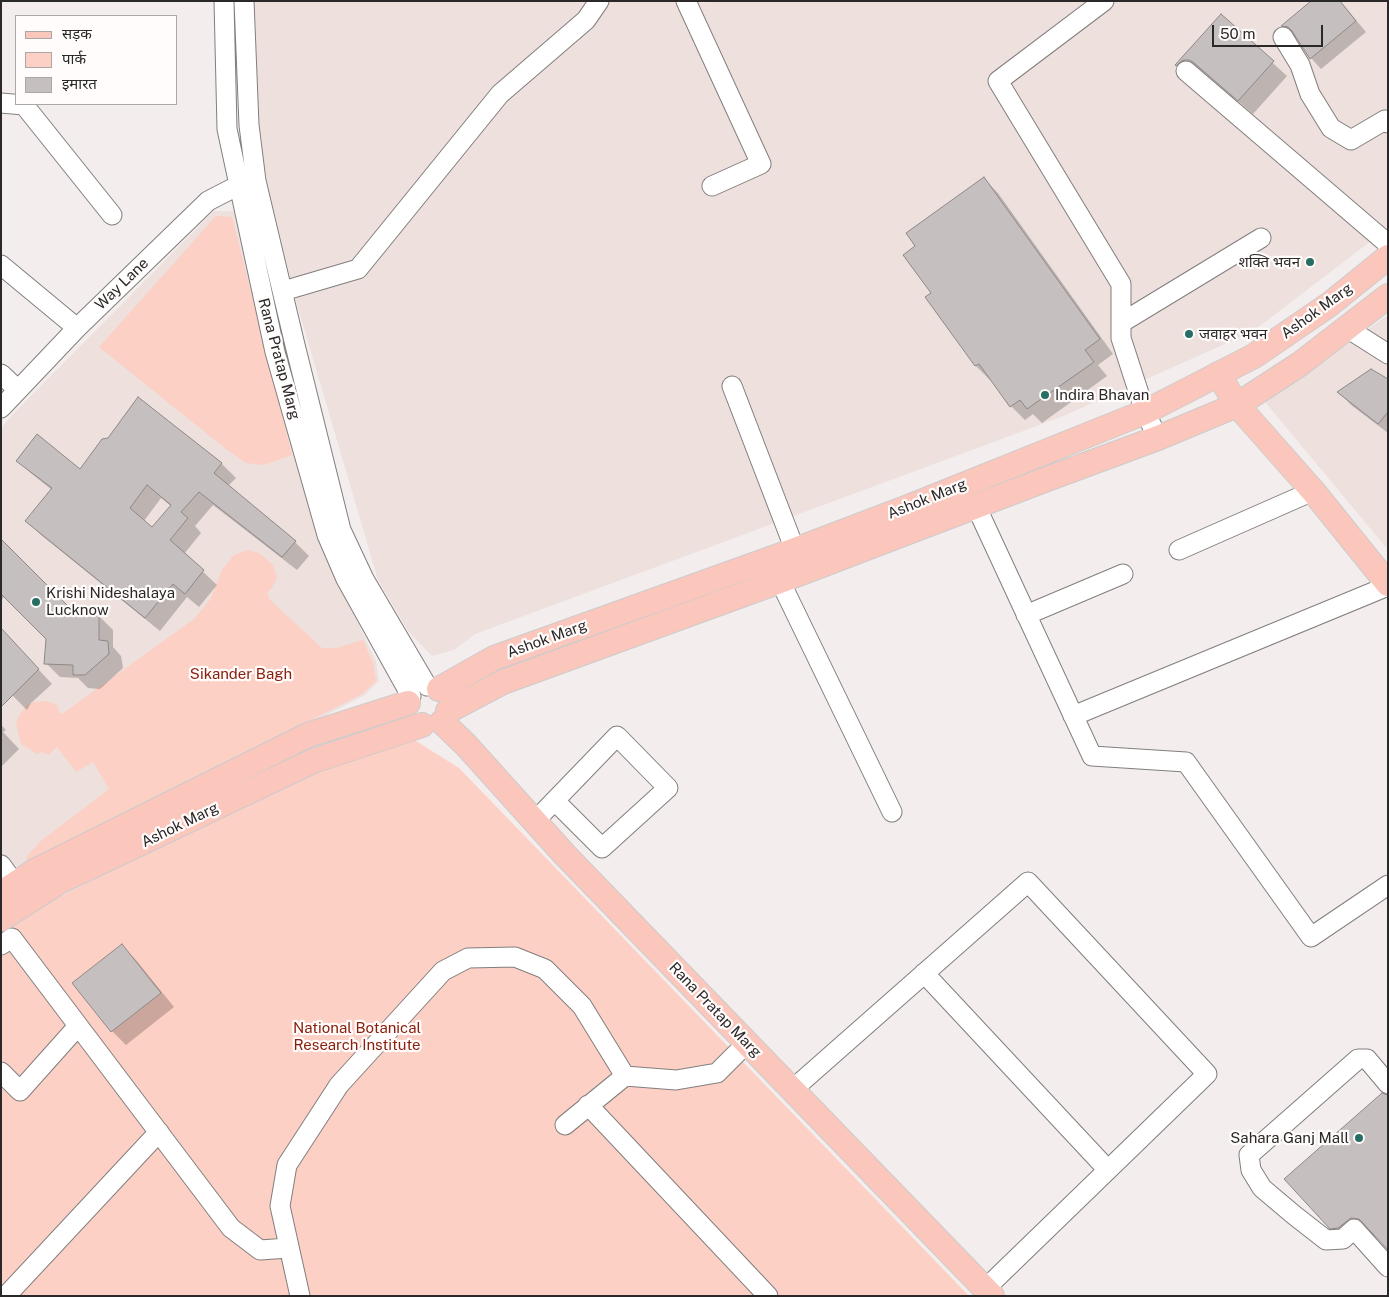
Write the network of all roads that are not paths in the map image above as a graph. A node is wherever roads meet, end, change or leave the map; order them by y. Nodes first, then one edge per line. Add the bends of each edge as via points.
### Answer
1 (224, 1) edge
2 (244, 1) edge
3 (599, 1) edge
4 (686, 1) edge
5 (1104, 1) edge
6 (1283, 37) dead end
7 (1186, 71) dead end
8 (1, 103) edge
9 (15, 104) edge
10 (24, 105) edge
11 (1388, 123) edge
12 (248, 183) junction
13 (712, 186) dead end
14 (112, 215) dead end
15 (1261, 238) dead end
16 (1388, 244) edge
17 (1388, 257) edge
18 (1, 265) edge
19 (283, 291) junction
20 (1388, 296) edge
21 (1121, 322) junction
22 (77, 328) junction
23 (1347, 328) junction
24 (1388, 354) edge
25 (1, 374) edge
26 (1218, 374) junction
27 (732, 386) dead end
28 (18, 390) junction
29 (1236, 405) junction
30 (1, 408) edge
31 (1145, 412) junction
32 (1158, 438) junction
33 (1312, 491) junction
34 (976, 506) junction
35 (795, 550) junction
36 (1179, 550) dead end
37 (1123, 574) dead end
38 (780, 582) junction
39 (1388, 585) edge
40 (1026, 615) junction
41 (421, 693) junction
42 (1073, 716) junction
43 (437, 719) junction
44 (555, 801) junction
45 (892, 812) dead end
46 (534, 822) junction
47 (1, 865) edge
48 (1388, 884) edge
49 (8, 888) edge
50 (4, 931) edge
51 (924, 974) junction
52 (78, 1026) junction
53 (747, 1043) junction
54 (1, 1072) edge
55 (625, 1076) junction
56 (1388, 1084) edge
57 (792, 1090) junction
58 (588, 1105) junction
59 (564, 1125) dead end
60 (158, 1132) junction
61 (1108, 1170) junction
62 (288, 1248) junction
63 (1388, 1266) edge
64 (989, 1292) edge
65 (6, 1296) edge
66 (300, 1296) edge
67 (768, 1296) edge

1 - 12 street, Rana Pratap Marg via 227,128
2 - 12 street, Rana Pratap Marg
3 - 19 street via 586,20 500,94 358,269
4 - 13 street via 761,164
5 - 21 street via 998,81 1121,284
6 - 11 street via 1300,65 1310,94 1331,128 1351,140 1385,120
7 - 16 street
8 - 9 street
10 - 14 street
12 - 19 street, Rana Pratap Marg
12 - 22 street, Way Lane via 208,201
12 - 41 street, Rana Pratap Marg via 275,352 327,535 346,579
15 - 21 street
17 - 26 main road, Ashok Marg via 1330,304 1254,356
18 - 22 street
19 - 41 street, Rana Pratap Marg via 342,530
20 - 23 main road, Ashok Marg
21 - 31 street via 1120,338
22 - 28 street, Way Lane
23 - 24 street
23 - 29 main road, Ashok Marg via 1300,364
25 - 28 street
26 - 29 main road
26 - 31 main road, Ashok Marg
27 - 35 street
28 - 30 street, Way Lane
29 - 32 main road, Ashok Marg
29 - 33 main road
31 - 32 street
31 - 35 main road, Ashok Marg
32 - 34 main road, Ashok Marg
33 - 36 street
33 - 39 main road
34 - 38 main road, Ashok Marg
34 - 40 street
35 - 41 main road, Ashok Marg via 494,658
37 - 40 street
38 - 43 main road, Ashok Marg via 503,682
38 - 45 street
39 - 42 street
40 - 42 street
41 - 43 main road via 448,698
41 - 43 main road via 411,717 416,722
41 - 49 main road, Ashok Marg via 308,735 35,871
42 - 48 street via 1092,756 1186,762 1311,937
43 - 46 main road, Rana Pratap Marg via 466,745
43 - 50 main road, Ashok Marg via 314,761 60,882
44 - 44 street via 617,736 668,788 602,848
44 - 46 street
46 - 53 main road, Rana Pratap Marg
47 - 49 street
50 - 52 street
51 - 57 street
51 - 61 street
51 - 61 street via 1028,882 1035,889 1207,1074
52 - 54 street via 20,1091
52 - 60 street
53 - 55 street via 717,1073 676,1080
53 - 57 main road, Rana Pratap Marg
55 - 58 street
55 - 62 street via 582,1006 545,969 515,957 468,958 443,971 339,1085 287,1165 280,1206
56 - 63 street via 1367,1059 1358,1060 1249,1156 1251,1170 1262,1188 1294,1215 1326,1240 1343,1239 1354,1229
57 - 64 main road, Rana Pratap Marg
58 - 59 street
58 - 67 street
60 - 62 street via 230,1228 260,1250
60 - 65 street
61 - 64 street
62 - 66 street

